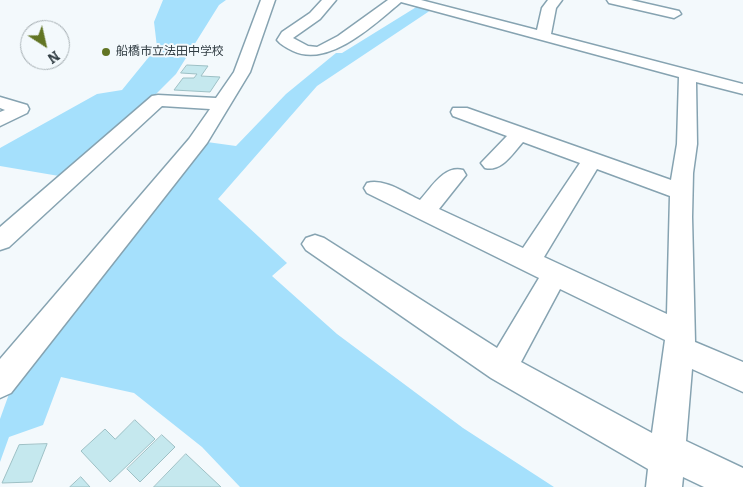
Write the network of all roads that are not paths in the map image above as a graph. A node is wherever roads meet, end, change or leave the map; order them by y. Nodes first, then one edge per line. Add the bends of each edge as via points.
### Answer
1 (268, 0) edge
2 (329, 0) edge
3 (396, 0) edge
4 (555, 0) edge
5 (614, 0) edge
6 (413, 1) edge
7 (674, 14) dead end
8 (544, 35) junction
9 (687, 73) junction
10 (743, 89) edge
11 (0, 102) edge
12 (223, 104) junction
13 (460, 112) dead end
14 (0, 120) edge
15 (520, 133) junction
16 (593, 160) junction
17 (492, 163) dead end
18 (455, 175) dead end
19 (375, 188) dead end
20 (681, 192) junction
21 (424, 211) junction
22 (0, 241) edge
23 (314, 244) dead end
24 (528, 261) junction
25 (555, 274) junction
26 (680, 342) junction
27 (502, 368) junction
28 (743, 377) edge
29 (0, 383) edge
30 (665, 466) edge
31 (743, 487) edge

1 - 12 street via 242,72
2 - 3 street via 285,40 313,52 329,48
4 - 8 street
5 - 7 street
6 - 8 street via 476,11
8 - 9 street
9 - 10 street
9 - 20 street via 687,144
11 - 14 street via 20,109
12 - 22 street via 158,100
12 - 29 street via 197,143
13 - 15 street
15 - 16 street
15 - 17 street
16 - 20 street
16 - 24 street
18 - 21 street
19 - 21 street
20 - 26 street
21 - 24 street
23 - 27 street
24 - 25 street
25 - 26 street
25 - 27 street
26 - 28 street
26 - 30 street
27 - 30 street
30 - 31 street

